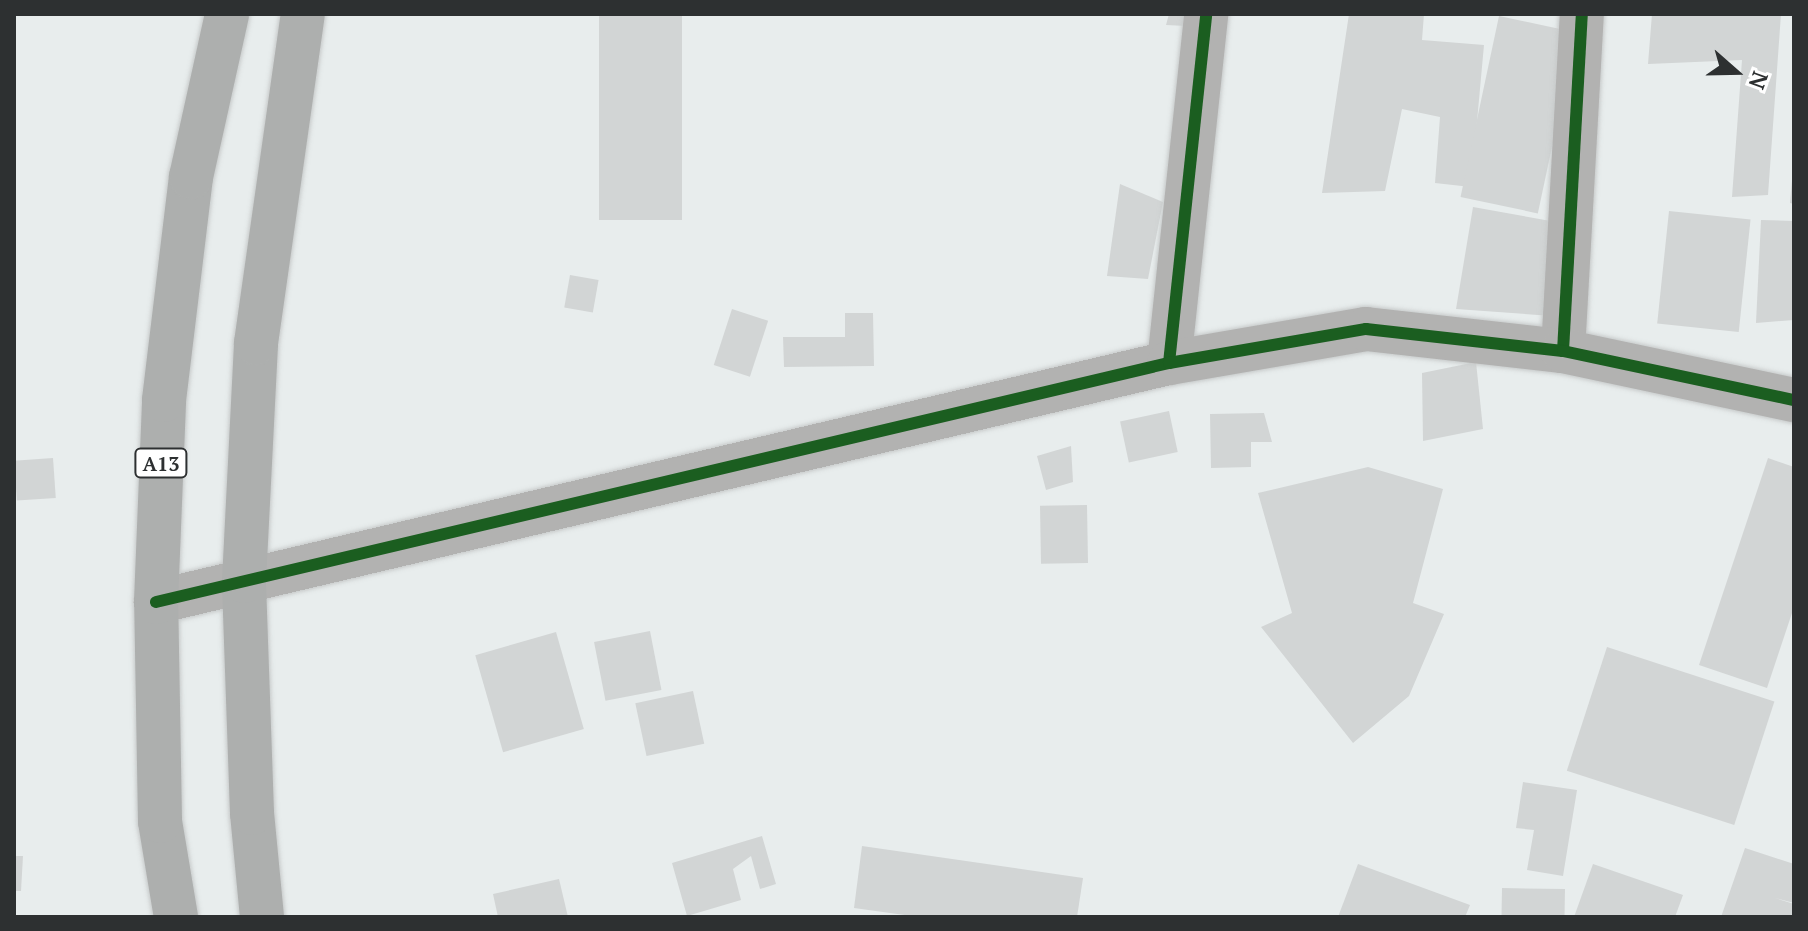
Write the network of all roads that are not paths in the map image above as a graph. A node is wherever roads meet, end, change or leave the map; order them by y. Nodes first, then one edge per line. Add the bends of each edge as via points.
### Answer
1 (227, 14) edge
2 (303, 14) edge
3 (1206, 14) edge
4 (1582, 14) edge
5 (1563, 351) junction
6 (1169, 363) junction
7 (1794, 400) edge
8 (244, 581) junction
9 (156, 602) junction
10 (176, 917) edge
11 (262, 917) edge

1 - 9 highway, A13 via 189,192 164,400
2 - 8 highway via 256,343
3 - 6 street
4 - 5 street
5 - 6 street via 1366,329
5 - 7 street
6 - 8 street
8 - 9 street
8 - 11 highway via 252,813
9 - 10 highway, A13 via 160,821

